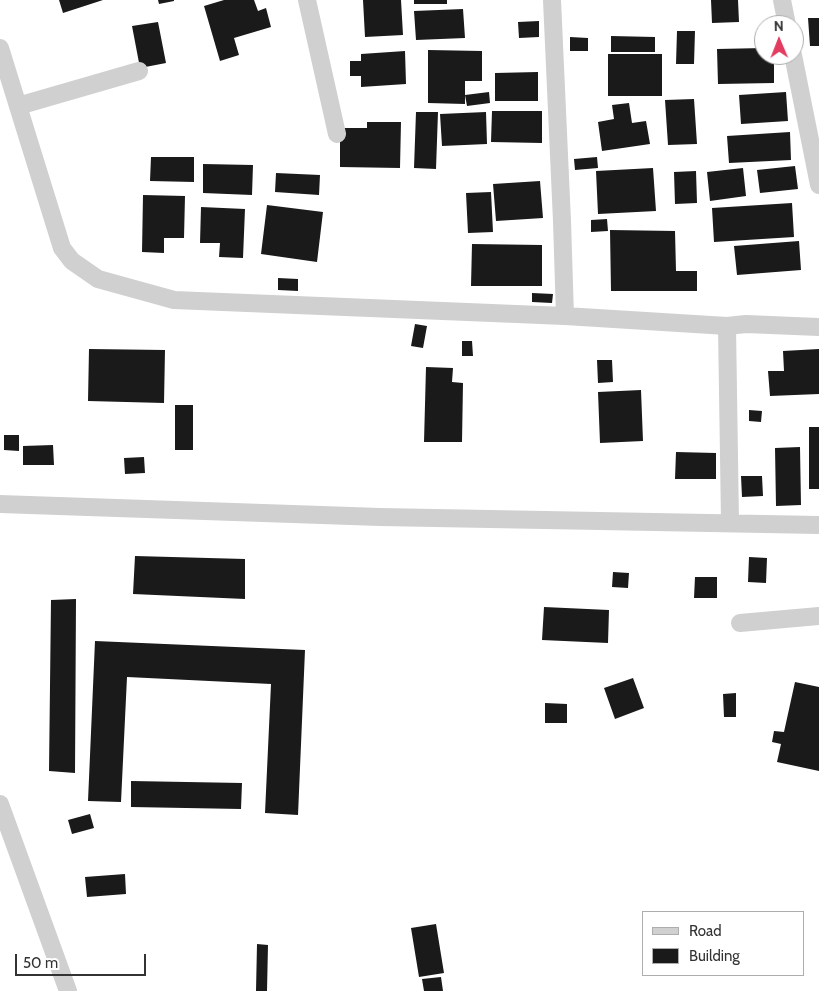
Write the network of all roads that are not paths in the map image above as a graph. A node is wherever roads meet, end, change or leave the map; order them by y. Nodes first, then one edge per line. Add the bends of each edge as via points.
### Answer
1 (308, 0) edge
2 (552, 0) edge
3 (782, 0) edge
4 (785, 15) edge
5 (0, 48) edge
6 (795, 65) edge
7 (139, 71) dead end
8 (18, 106) junction
9 (337, 134) dead end
10 (819, 185) edge
11 (565, 316) junction
12 (727, 326) junction
13 (819, 327) edge
14 (0, 504) edge
15 (730, 522) junction
16 (819, 525) edge
17 (819, 616) edge
18 (740, 623) dead end
19 (0, 804) edge
20 (68, 991) edge

1 - 9 street
2 - 11 street
3 - 4 street
5 - 8 street
6 - 10 street
7 - 8 street
8 - 11 street via 62,248 72,261 98,279 174,300
11 - 12 street
12 - 13 street
12 - 15 street
14 - 15 street via 380,517
15 - 16 street
17 - 18 street
19 - 20 street

